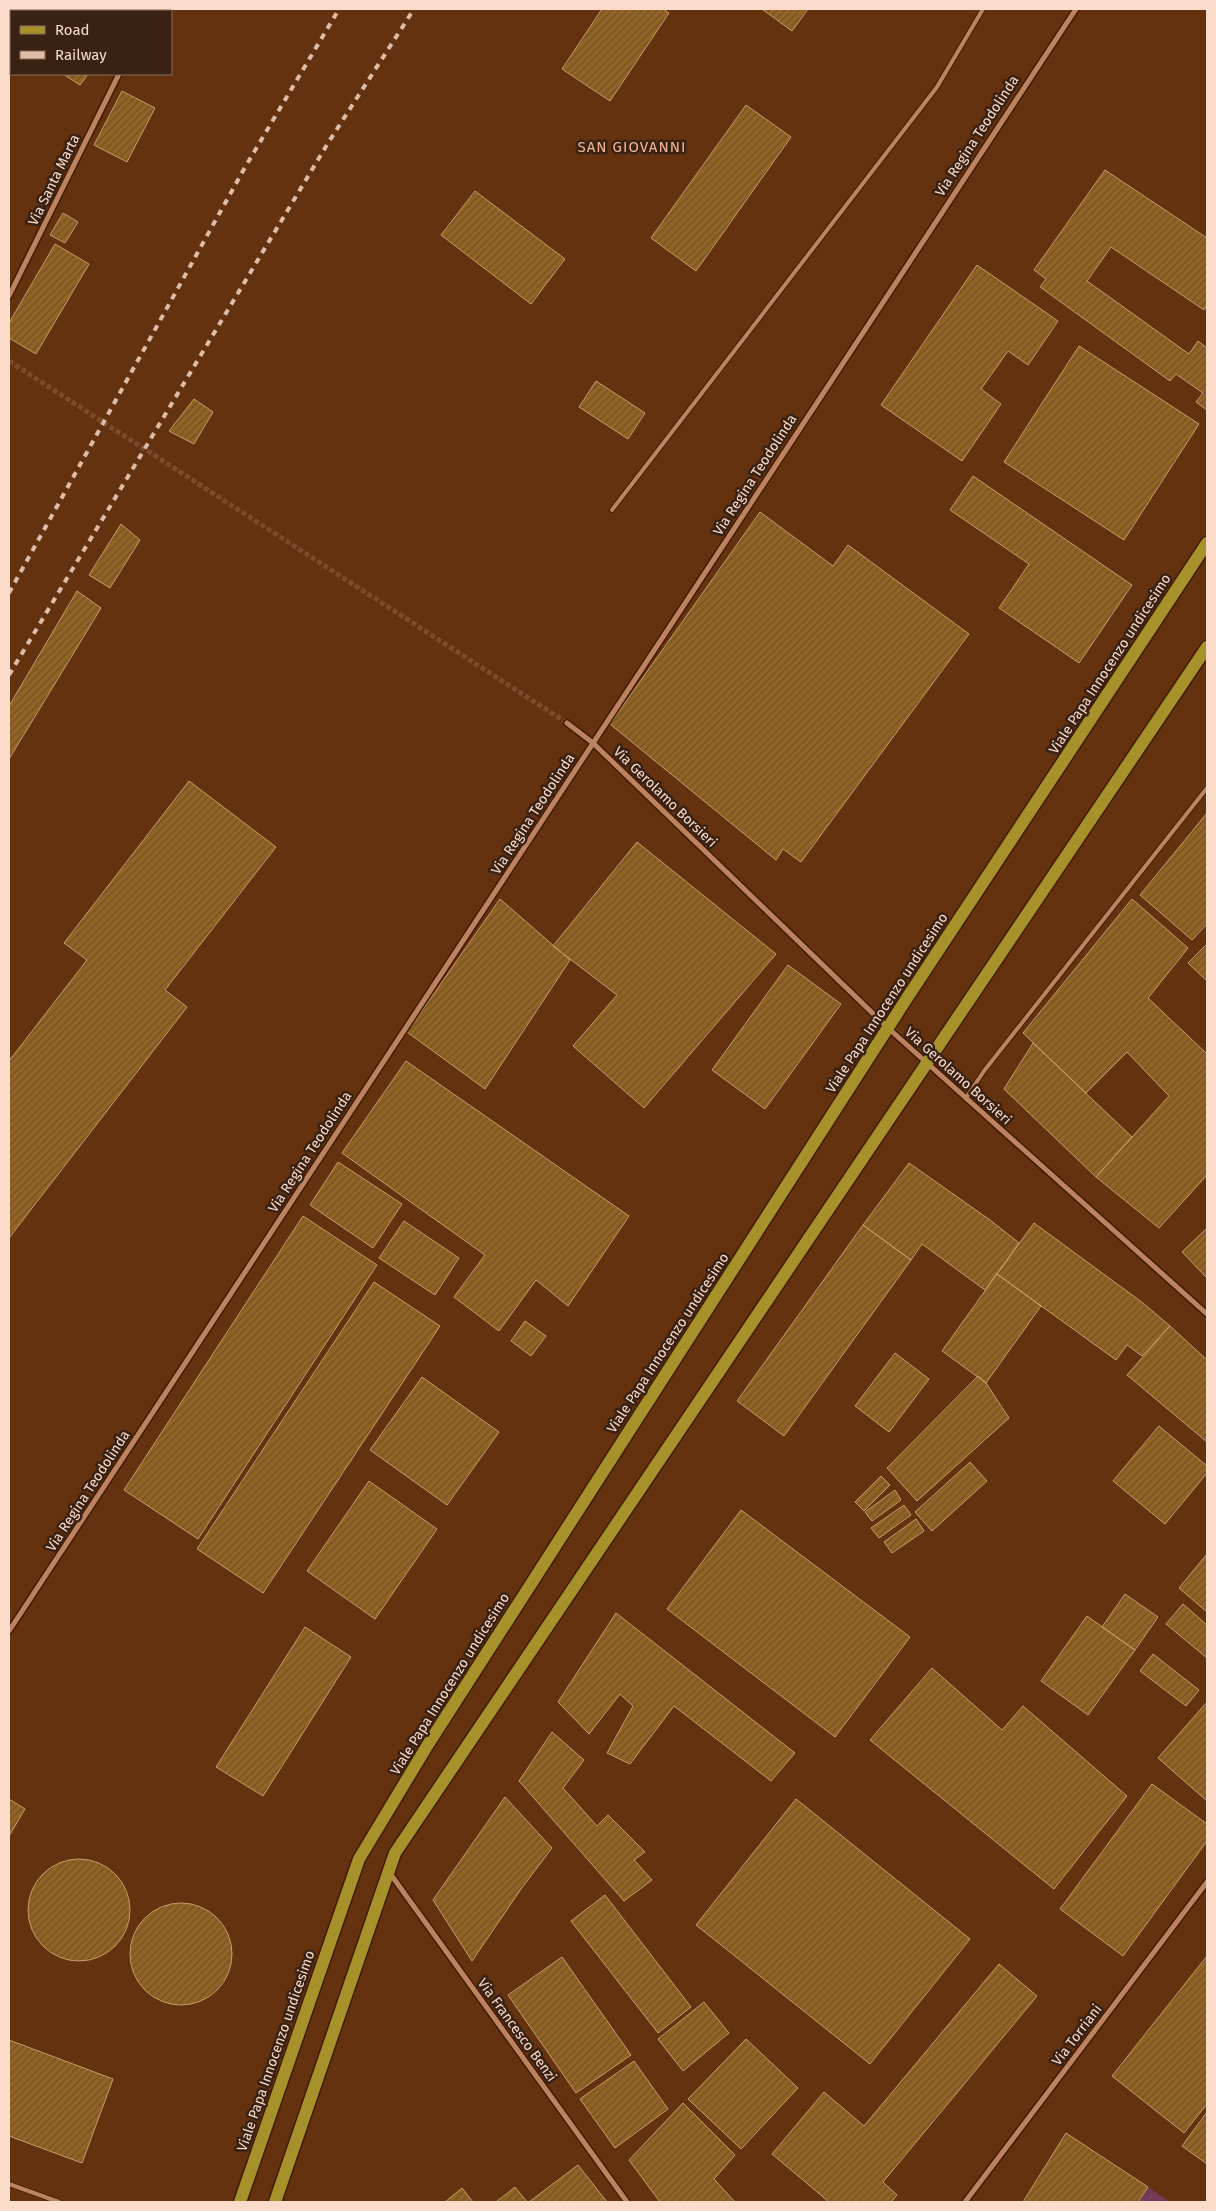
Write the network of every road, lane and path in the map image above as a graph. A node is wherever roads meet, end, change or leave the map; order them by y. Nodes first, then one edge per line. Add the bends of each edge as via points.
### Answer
1 (983, 9) edge
2 (1076, 9) edge
3 (119, 75) edge
4 (9, 296) edge
5 (612, 510) dead end
6 (1207, 543) edge
7 (1207, 647) edge
8 (566, 723) tunnel mouth
9 (593, 744) junction
10 (1207, 788) edge
11 (888, 1028) junction
12 (928, 1063) junction
13 (966, 1098) junction
14 (1207, 1314) edge
15 (9, 1631) edge
16 (388, 1870) junction
17 (1207, 1882) edge
18 (9, 2184) edge
19 (59, 2202) edge
20 (240, 2202) edge
21 (276, 2202) edge
22 (627, 2202) edge
23 (965, 2202) edge

1 - 5 lane via 937,87
2 - 9 street, Via Regina Teodolinda
3 - 4 street, Via Santa Marta
6 - 11 main road, Viale Papa Innocenzo undicesimo
7 - 12 main road
8 - 9 street
9 - 11 street, Via Gerolamo Borsieri
9 - 15 street, Via Regina Teodolinda
10 - 13 lane
11 - 12 street, Via Gerolamo Borsieri
11 - 20 main road, Viale Papa Innocenzo undicesimo via 427,1746 359,1859
12 - 13 street, Via Gerolamo Borsieri
12 - 16 main road via 395,1854
13 - 14 street, Via Gerolamo Borsieri
16 - 21 main road
16 - 22 street, Via Francesco Benzi
17 - 23 street, Via Torriani
18 - 19 lane

